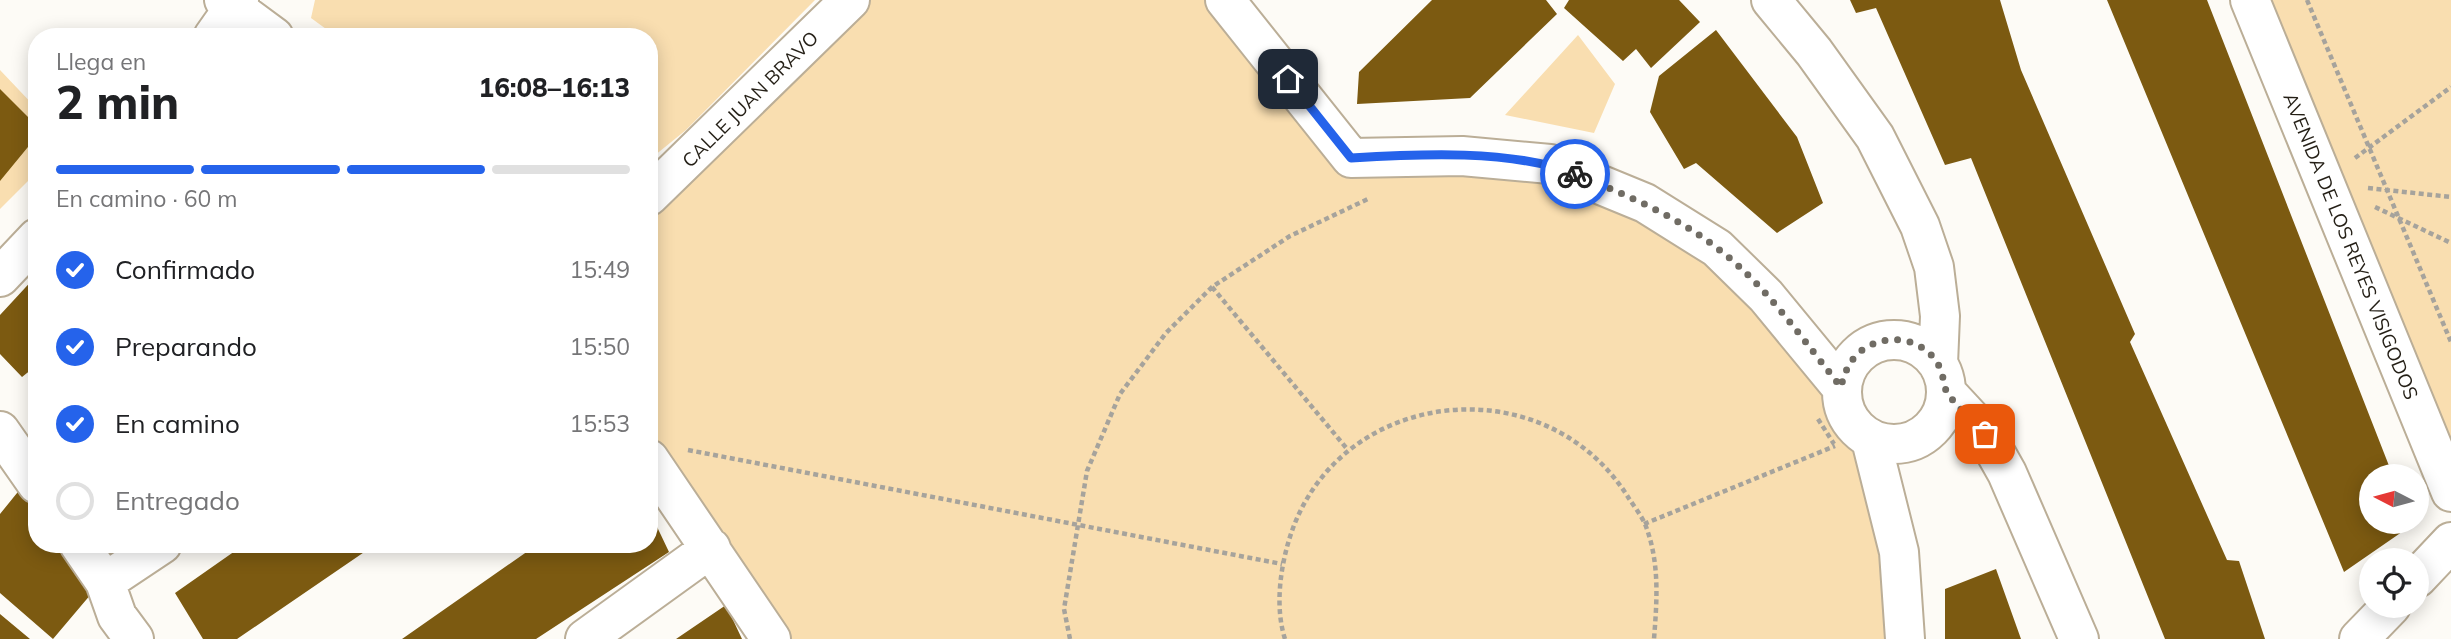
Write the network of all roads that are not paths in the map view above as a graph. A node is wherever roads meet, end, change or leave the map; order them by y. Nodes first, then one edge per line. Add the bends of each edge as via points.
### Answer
1 (850, 0) edge
2 (1225, 0) edge
3 (1771, 0) edge
4 (2250, 0) edge
5 (227, 11) edge
6 (258, 28) edge
7 (658, 187) edge
8 (28, 247) edge
9 (0, 277) edge
10 (1942, 378) junction
11 (1827, 399) junction
12 (0, 431) edge
13 (1852, 445) junction
14 (663, 454) edge
15 (28, 471) edge
16 (2451, 492) edge
17 (2451, 542) edge
18 (711, 548) junction
19 (83, 553) edge
20 (156, 553) edge
21 (2429, 565) edge
22 (2379, 618) edge
23 (114, 619) edge
24 (585, 639) edge
25 (771, 639) edge
26 (1905, 639) edge
27 (2079, 639) edge
28 (2359, 639) edge

1 - 7 street, CALLE JUAN BRAVO
2 - 11 street via 1351,158 1462,156 1550,164 1645,203 1717,248 1766,296
3 - 10 street via 1875,137 1920,226 1934,267
4 - 16 street, AVENIDA DE LOS REYES VISIGODOS
5 - 6 street
8 - 9 street
10 - 11 street via 1928,351 1914,343 1881,340 1854,358
10 - 13 street via 1944,409 1922,436 1906,443
10 - 27 street via 1985,434 2007,473
11 - 13 street via 1845,413
12 - 15 street
13 - 26 street via 1899,552
14 - 18 street
17 - 21 street
18 - 24 street
18 - 25 street
19 - 23 street
20 - 23 street
22 - 28 street

